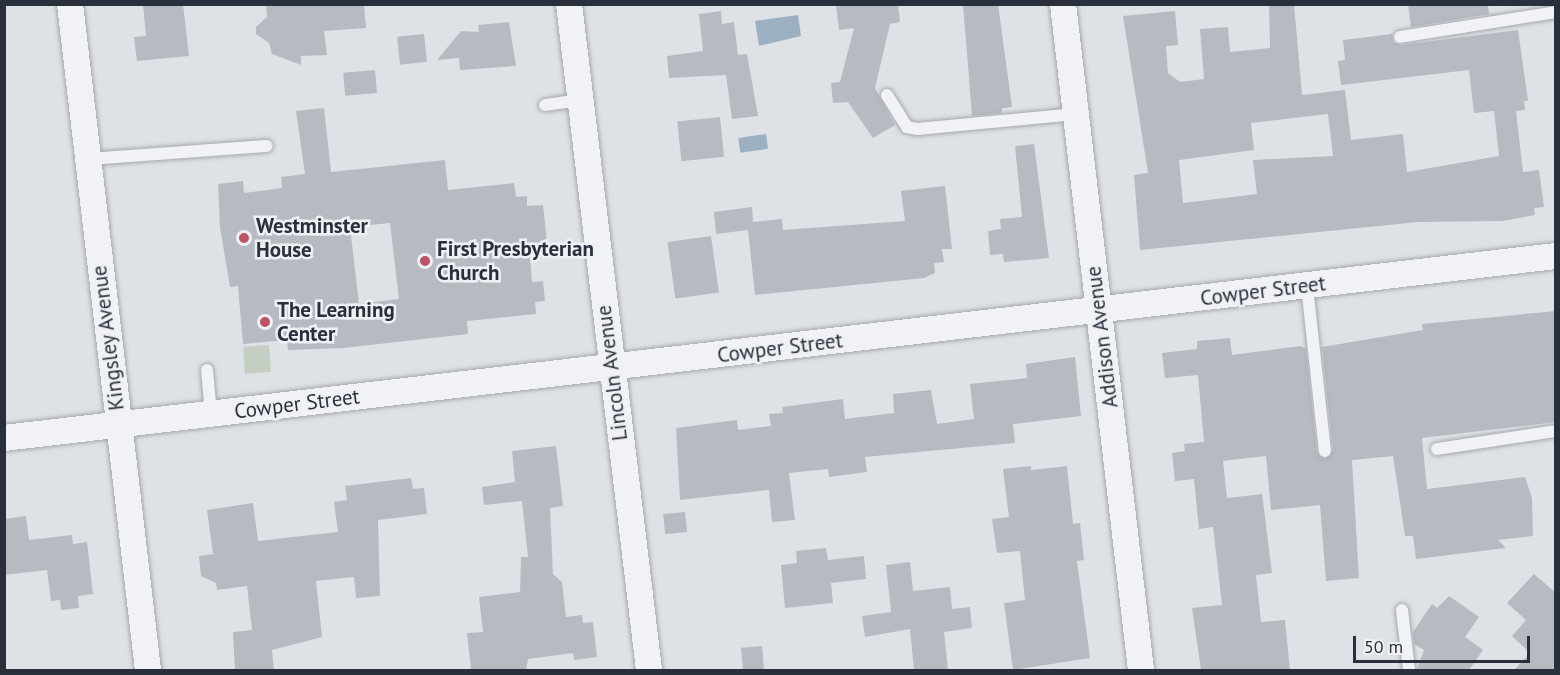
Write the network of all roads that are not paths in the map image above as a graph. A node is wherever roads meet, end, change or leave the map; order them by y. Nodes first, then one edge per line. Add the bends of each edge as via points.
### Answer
1 (70, 4) edge
2 (569, 4) edge
3 (1063, 4) edge
4 (1556, 12) edge
5 (1400, 37) dead end
6 (886, 95) dead end
7 (580, 100) junction
8 (544, 105) dead end
9 (1076, 114) junction
10 (267, 147) dead end
11 (88, 159) junction
12 (1556, 256) edge
13 (1307, 286) junction
14 (1099, 312) junction
15 (611, 367) junction
16 (207, 370) dead end
17 (211, 414) junction
18 (118, 425) junction
19 (1556, 431) edge
20 (4, 438) edge
21 (1437, 448) dead end
22 (1325, 451) dead end
23 (1402, 610) dead end
24 (148, 670) edge
25 (649, 670) edge
26 (1141, 670) edge
27 (1409, 670) edge

1 - 11 street, Kingsley Avenue
2 - 7 street, Lincoln Avenue
3 - 9 street, Addison Avenue
4 - 5 lane
6 - 9 lane via 907,127 917,129
7 - 8 lane
7 - 15 street, Lincoln Avenue
9 - 14 street, Addison Avenue
10 - 11 lane
11 - 18 street, Kingsley Avenue
12 - 13 street, Cowper Street
13 - 14 street, Cowper Street
13 - 22 lane
14 - 15 street, Cowper Street
14 - 26 street, Addison Avenue
15 - 17 street, Cowper Street
15 - 25 street, Lincoln Avenue
16 - 17 lane
17 - 18 street, Cowper Street
18 - 20 street, Cowper Street
18 - 24 street, Kingsley Avenue
19 - 21 lane
23 - 27 lane

